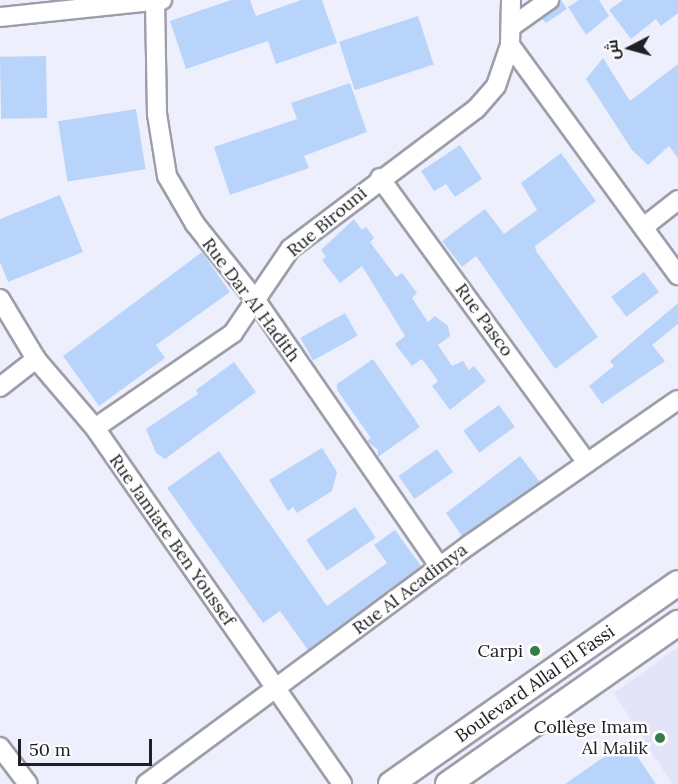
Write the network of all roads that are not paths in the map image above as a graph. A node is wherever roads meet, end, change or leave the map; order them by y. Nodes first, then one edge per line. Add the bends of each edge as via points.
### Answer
1 (158, 0) edge
2 (509, 0) edge
3 (549, 0) edge
4 (0, 17) edge
5 (511, 36) junction
6 (380, 178) junction
7 (678, 200) edge
8 (645, 226) junction
9 (678, 275) edge
10 (0, 299) edge
11 (257, 302) junction
12 (36, 359) junction
13 (0, 387) edge
14 (678, 400) edge
15 (95, 428) junction
16 (587, 463) junction
17 (440, 567) junction
18 (678, 583) edge
19 (678, 623) edge
20 (275, 689) junction
21 (0, 747) edge
22 (28, 784) edge
23 (146, 784) edge
24 (342, 784) edge
25 (391, 784) edge
26 (448, 784) edge

1 - 4 street
1 - 11 street, Rue Dar Al Hadith via 157,114 166,176 195,224
2 - 5 street, Rue Birouni
3 - 5 street
5 - 6 street, Rue Birouni via 496,86 476,109
5 - 8 street
6 - 11 street, Rue Birouni via 290,249
6 - 16 street, Rue Pasco
7 - 8 street
8 - 9 street
10 - 12 street, Rue Jamiate Ben Youssef
11 - 15 street, Rue Birouni via 233,333
11 - 17 street, Rue Dar Al Hadith
12 - 13 street
12 - 15 street, Rue Jamiate Ben Youssef
14 - 16 street, Rue Al Acadimya
15 - 20 street, Rue Jamiate Ben Youssef
16 - 17 street, Rue Al Acadimya
17 - 20 street, Rue Al Acadimya
18 - 25 main road, Boulevard Allal El Fassi
19 - 26 main road, Boulevard Allal El Fassi
20 - 23 street, Rue Al Acadimya
20 - 24 street, Rue Jamiate Ben Youssef
21 - 22 street

